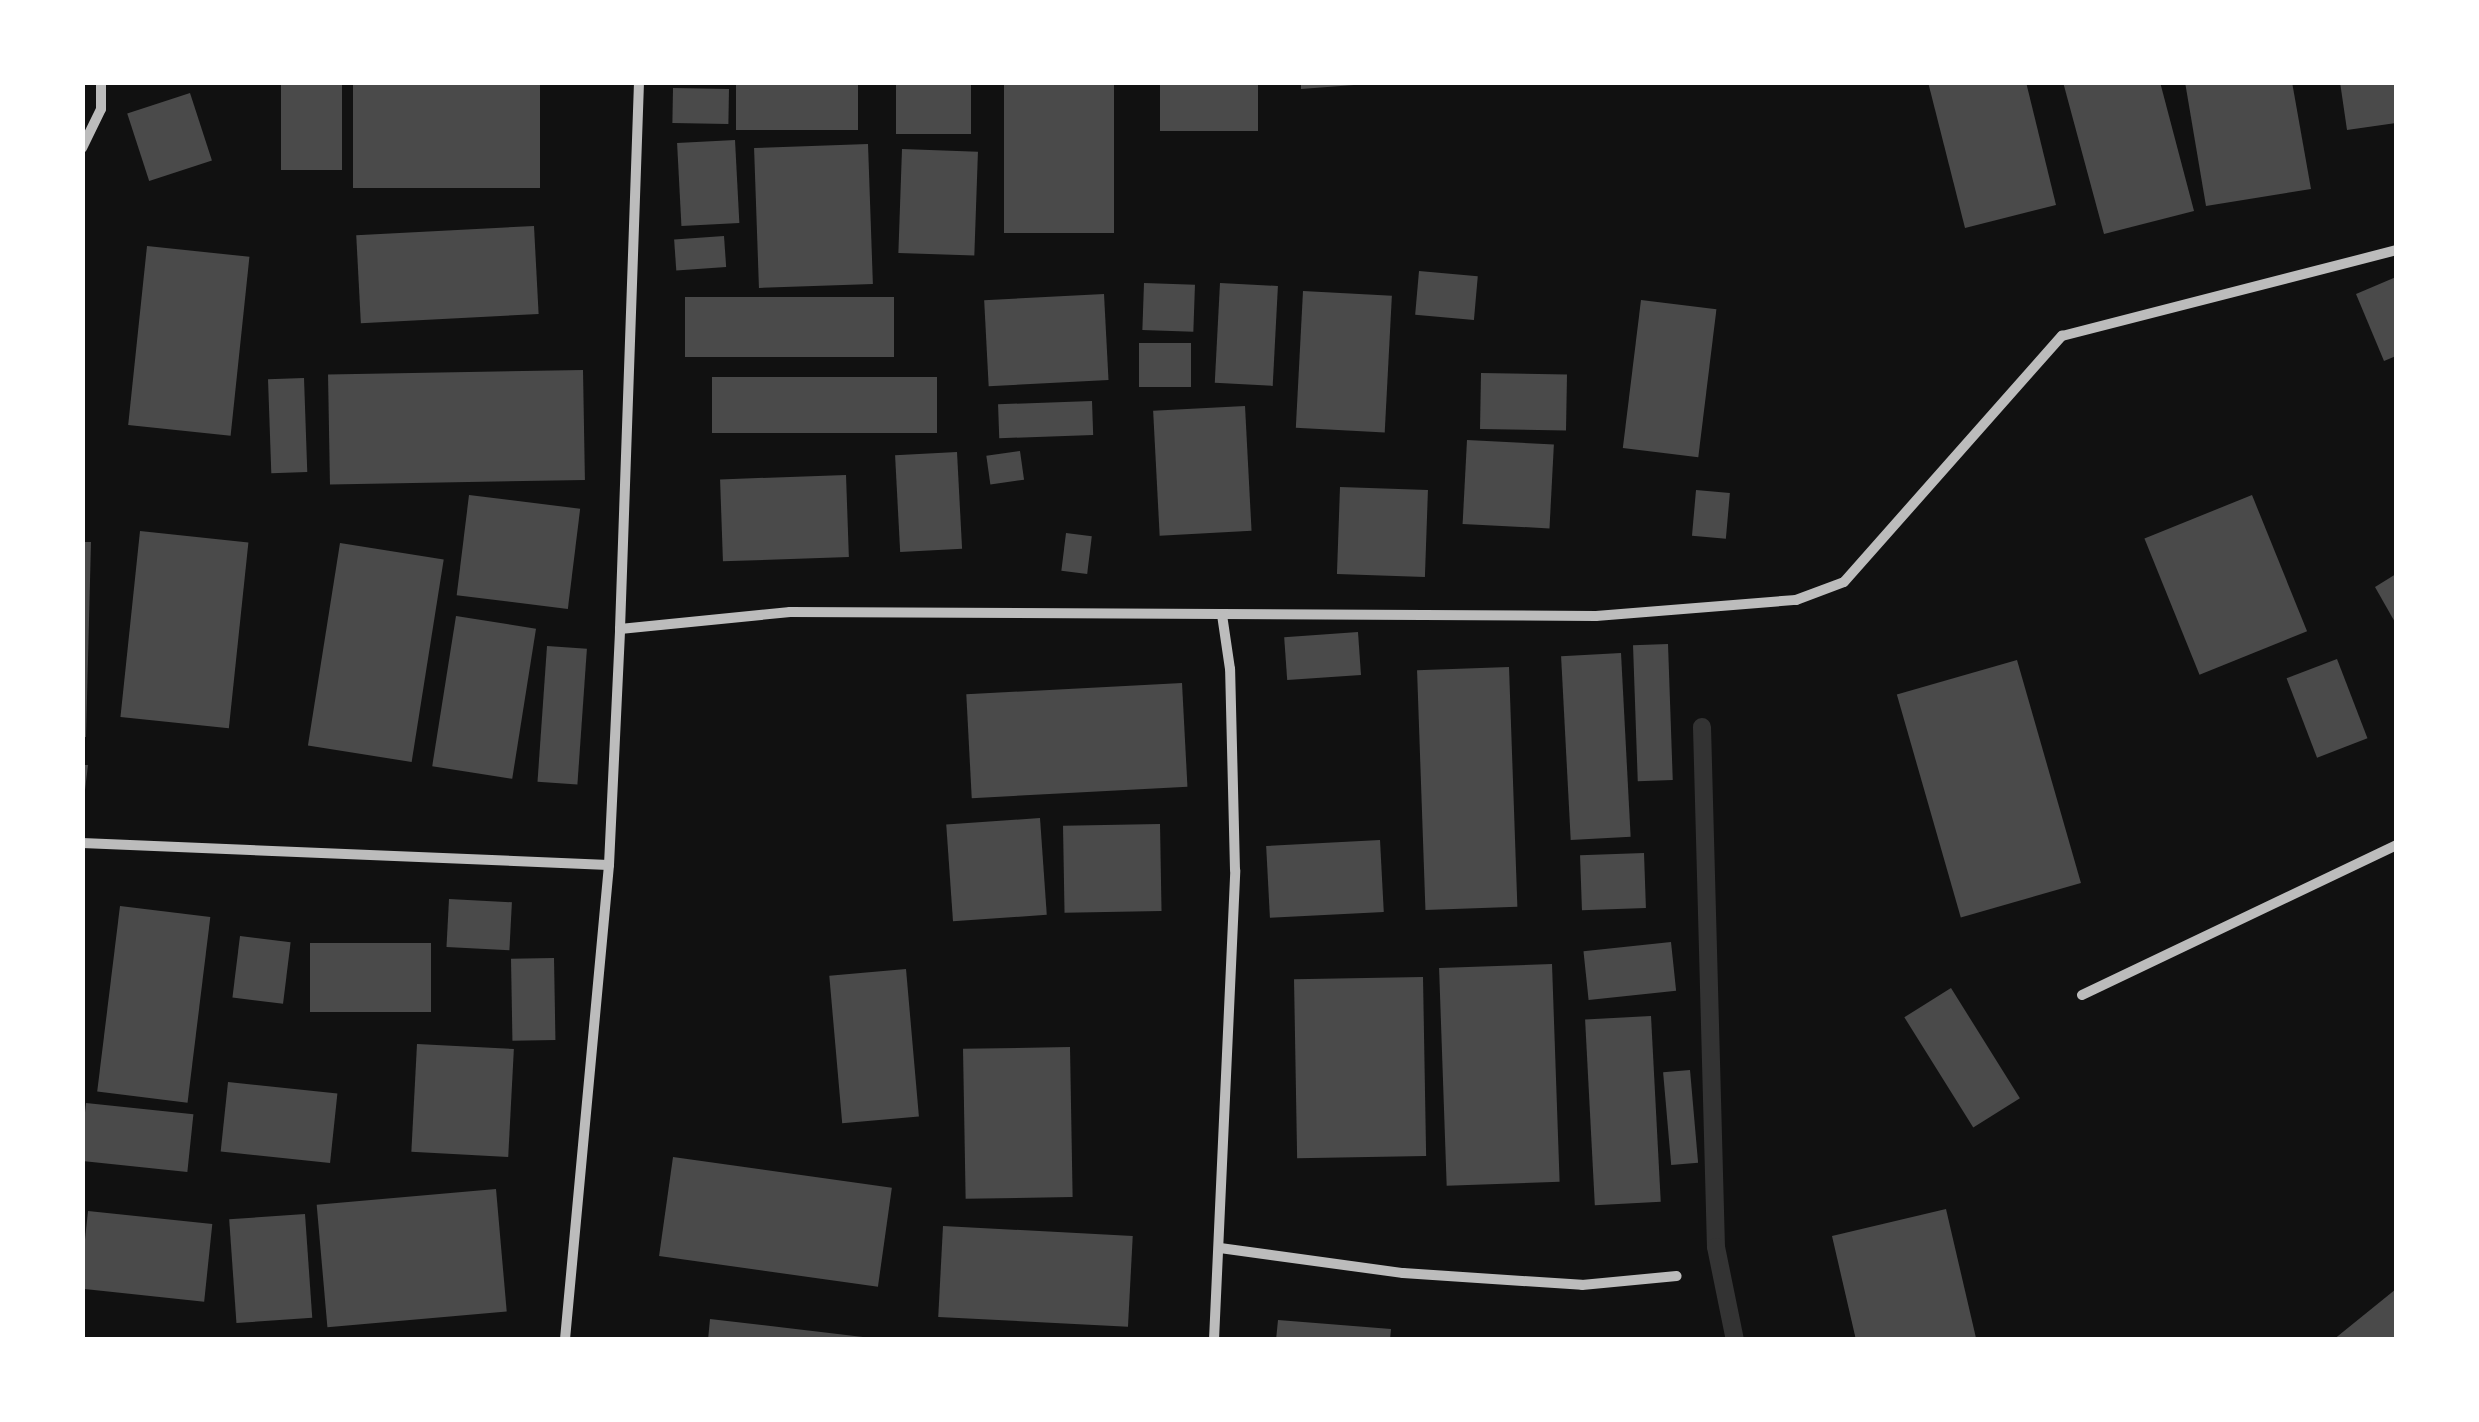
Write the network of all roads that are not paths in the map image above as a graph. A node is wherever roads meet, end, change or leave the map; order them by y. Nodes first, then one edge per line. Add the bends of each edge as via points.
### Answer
1 (101, 82) edge
2 (639, 82) edge
3 (82, 148) edge
4 (2396, 250) edge
5 (1222, 615) junction
6 (620, 629) junction
7 (82, 843) edge
8 (2396, 845) edge
9 (609, 864) junction
10 (2082, 995) dead end
11 (1220, 1248) junction
12 (1677, 1276) dead end
13 (564, 1340) edge
14 (1214, 1340) edge

1 - 3 street via 101,109
2 - 6 street
4 - 5 street via 2062,336 1844,582 1796,600 1596,616
5 - 6 street via 790,612
5 - 11 street via 1230,669 1235,870
6 - 9 street
7 - 9 street
8 - 10 street
9 - 13 street
11 - 12 street via 1403,1273 1582,1285
11 - 14 street

